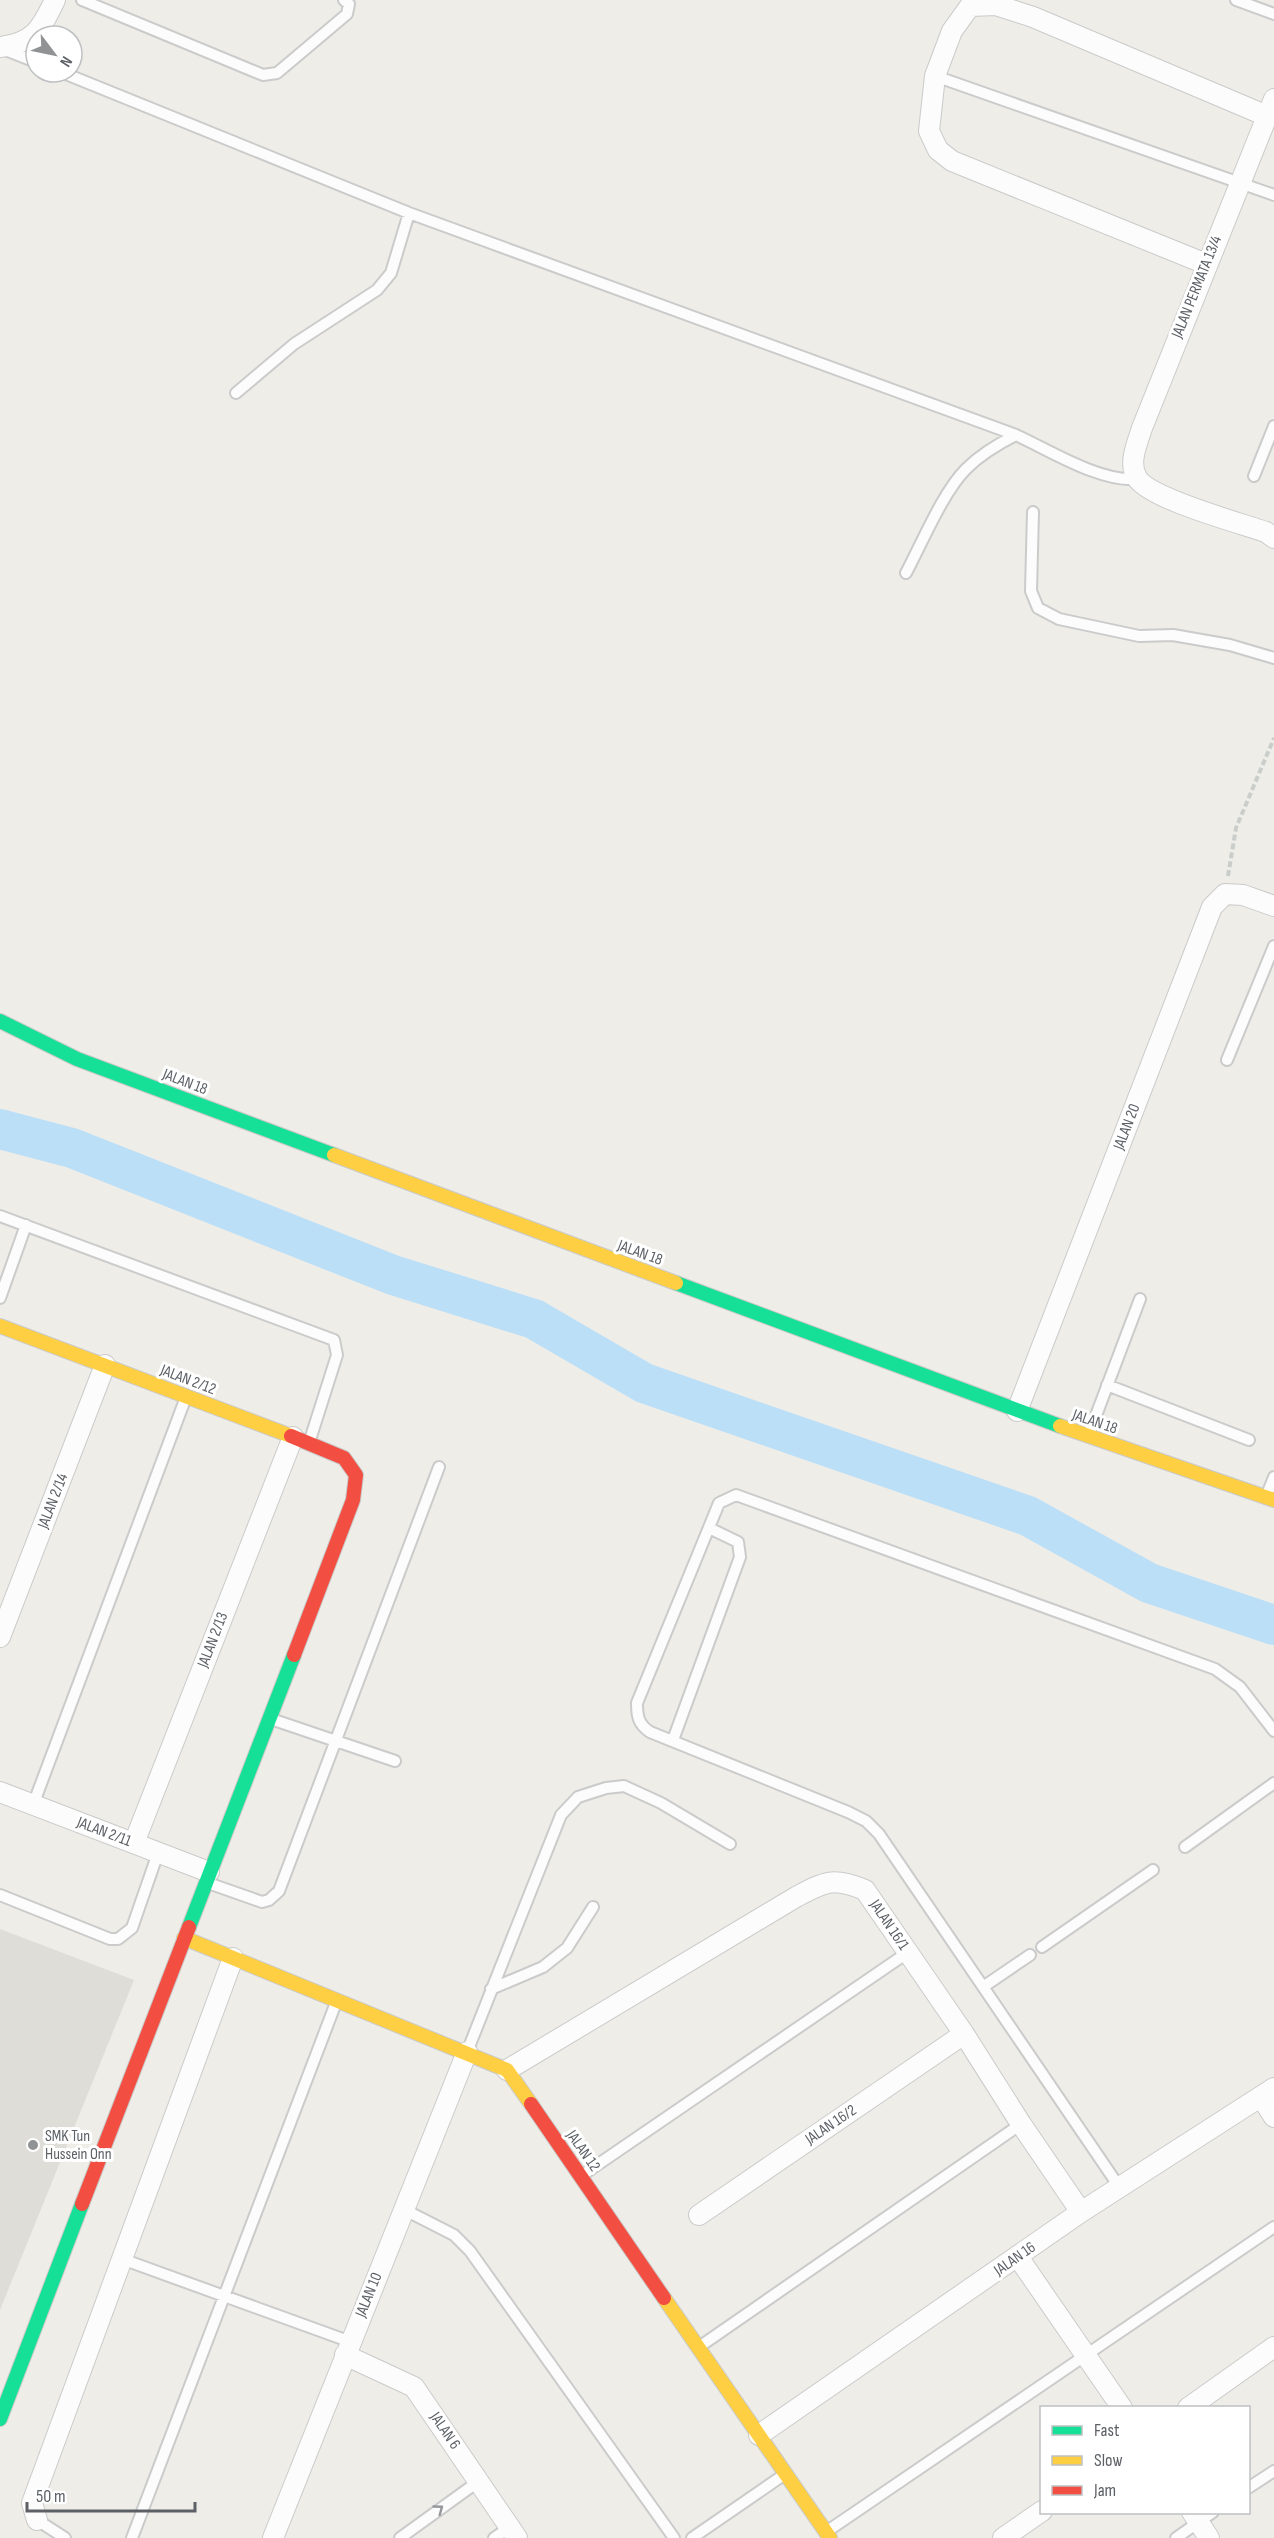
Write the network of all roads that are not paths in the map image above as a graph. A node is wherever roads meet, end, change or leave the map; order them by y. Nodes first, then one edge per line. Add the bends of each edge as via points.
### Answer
1 (55, 0) edge
2 (82, 0) edge
3 (344, 0) edge
4 (1236, 0) edge
5 (971, 3) edge
6 (1274, 14) edge
7 (0, 47) edge
8 (24, 57) edge
9 (935, 76) junction
10 (84, 81) edge
11 (1271, 107) edge
12 (1240, 184) junction
13 (1274, 195) edge
14 (409, 213) junction
15 (1206, 264) junction
16 (236, 393) dead end
17 (1274, 426) edge
18 (1016, 435) junction
19 (1254, 476) dead end
20 (1138, 479) junction
21 (1033, 512) dead end
22 (1274, 538) edge
23 (906, 573) dead end
24 (1274, 658) edge
25 (1274, 906) edge
26 (1274, 948) edge
27 (0, 1021) edge
28 (1227, 1060) dead end
29 (0, 1216) edge
30 (26, 1225) junction
31 (0, 1298) edge
32 (1140, 1299) dead end
33 (3, 1330) edge
34 (105, 1365) junction
35 (1107, 1385) junction
36 (186, 1397) junction
37 (1017, 1411) junction
38 (1088, 1437) junction
39 (301, 1440) junction
40 (1249, 1440) dead end
41 (439, 1467) dead end
42 (1274, 1477) edge
43 (1270, 1499) edge
44 (709, 1528) junction
45 (0, 1637) edge
46 (268, 1718) junction
47 (1274, 1731) edge
48 (673, 1740) junction
49 (336, 1741) junction
50 (395, 1761) dead end
51 (1274, 1783) edge
52 (0, 1792) edge
53 (33, 1805) junction
54 (134, 1843) junction
55 (730, 1844) dead end
56 (1185, 1847) dead end
57 (158, 1853) junction
58 (1152, 1870) dead end
59 (207, 1877) junction
60 (0, 1895) edge
61 (593, 1907) dead end
62 (184, 1938) junction
63 (1042, 1947) dead end
64 (908, 1953) junction
65 (1030, 1955) dead end
66 (233, 1958) junction
67 (983, 1987) junction
68 (490, 1989) junction
69 (338, 2000) junction
70 (964, 2034) junction
71 (467, 2052) junction
72 (507, 2070) junction
73 (1268, 2093) edge
74 (1274, 2117) edge
75 (1021, 2124) junction
76 (581, 2176) junction
77 (1120, 2188) junction
78 (404, 2210) junction
79 (1081, 2212) junction
80 (699, 2215) dead end
81 (1274, 2226) edge
82 (1018, 2257) junction
83 (122, 2259) junction
84 (224, 2295) junction
85 (699, 2347) junction
86 (1274, 2347) edge
87 (348, 2349) junction
88 (1087, 2355) junction
89 (1121, 2406) edge
90 (1191, 2406) edge
91 (0, 2419) edge
92 (759, 2435) junction
93 (1274, 2471) edge
94 (785, 2473) junction
95 (479, 2481) junction
96 (1250, 2487) edge
97 (1040, 2512) edge
98 (37, 2520) joint
99 (1203, 2521) edge
100 (507, 2534) edge
101 (828, 2535) edge
102 (65, 2538) edge
103 (132, 2538) edge
104 (273, 2538) edge
105 (400, 2538) edge
106 (674, 2538) edge
107 (692, 2538) edge
108 (1003, 2538) edge
109 (1176, 2538) edge

1 - 7 street via 44,23 32,36 19,45
2 - 3 lane via 263,75 277,73 347,14 349,4
4 - 6 lane
5 - 9 street via 952,31
5 - 11 street via 996,5 1033,17
7 - 8 lane
9 - 12 lane
9 - 15 street via 929,131 938,150 952,161
10 - 14 lane
11 - 12 street, JALAN PERMATA 13/4
12 - 13 lane
12 - 15 street, JALAN PERMATA 13/4
14 - 16 lane via 391,273 377,290 294,344
14 - 18 lane
15 - 20 street, JALAN PERMATA 13/4 via 1135,451 1133,464
17 - 19 lane
18 - 20 lane via 1100,473 1123,481
18 - 23 lane via 990,449 965,470
20 - 22 street via 1165,497
21 - 24 lane via 1030,591 1038,608 1059,619 1139,636 1173,635
25 - 37 street, JALAN 20 via 1243,895 1225,894 1212,907
26 - 28 lane
27 - 37 street, JALAN 18 via 77,1059
29 - 30 lane
30 - 31 lane
30 - 39 lane via 334,1340 337,1356
32 - 35 lane
33 - 34 street, JALAN 2/12
34 - 36 street, JALAN 2/12
34 - 45 street, JALAN 2/14
35 - 38 lane
35 - 40 lane
36 - 39 street, JALAN 2/12
36 - 53 lane
37 - 38 street, JALAN 18
38 - 43 street, JALAN 18
39 - 46 street, JALAN 2/12 via 344,1458 356,1475 353,1500
39 - 54 street, JALAN 2/13
41 - 49 lane
42 - 43 lane
44 - 47 lane via 719,1503 736,1495 1215,1669 1240,1687
44 - 48 lane via 738,1542 740,1557
44 - 48 lane via 637,1703 637,1717 643,1727
46 - 49 lane
46 - 59 street
48 - 67 lane via 866,1821 891,1850
49 - 50 lane
49 - 59 lane via 279,1891 262,1902
51 - 56 lane
52 - 53 street, JALAN 2/11
53 - 54 street, JALAN 2/11
54 - 57 street, JALAN 2/11
55 - 68 lane via 624,1786 578,1797 561,1815
57 - 59 street, JALAN 2/11
57 - 60 lane via 132,1928 118,1940
58 - 63 lane
59 - 62 street
61 - 68 lane via 567,1948 543,1967
62 - 66 street
62 - 91 street
64 - 70 street, JALAN 16/1
64 - 72 street, JALAN 16/1 via 865,1890 840,1880 817,1886
64 - 76 lane
65 - 67 lane
66 - 69 street
66 - 83 street
67 - 77 lane
68 - 71 lane
69 - 71 street
69 - 84 lane
70 - 75 street, JALAN 16/1
70 - 80 street, JALAN 16/2
71 - 72 street
71 - 78 street, JALAN 10
72 - 76 street, JALAN 12
73 - 74 street
73 - 77 street, JALAN 16
75 - 79 street, JALAN 16/1
75 - 85 lane
76 - 85 street, JALAN 12
77 - 79 street, JALAN 16
78 - 87 street, JALAN 10
78 - 106 lane via 454,2235 470,2251
79 - 82 street, JALAN 16
81 - 88 lane
82 - 88 street
82 - 92 street, JALAN 16
83 - 84 lane
83 - 98 street via 32,2503
84 - 87 lane
84 - 103 lane
85 - 92 street, JALAN 12
86 - 90 street
87 - 95 street, JALAN 6 via 414,2387
87 - 104 street, JALAN 10
88 - 89 street
88 - 101 lane
92 - 94 street, JALAN 12
93 - 96 lane
94 - 101 street, JALAN 12
94 - 107 lane
95 - 100 street, JALAN 6
105 -> 95 lane
97 - 108 street
98 - 102 lane
99 - 109 lane

